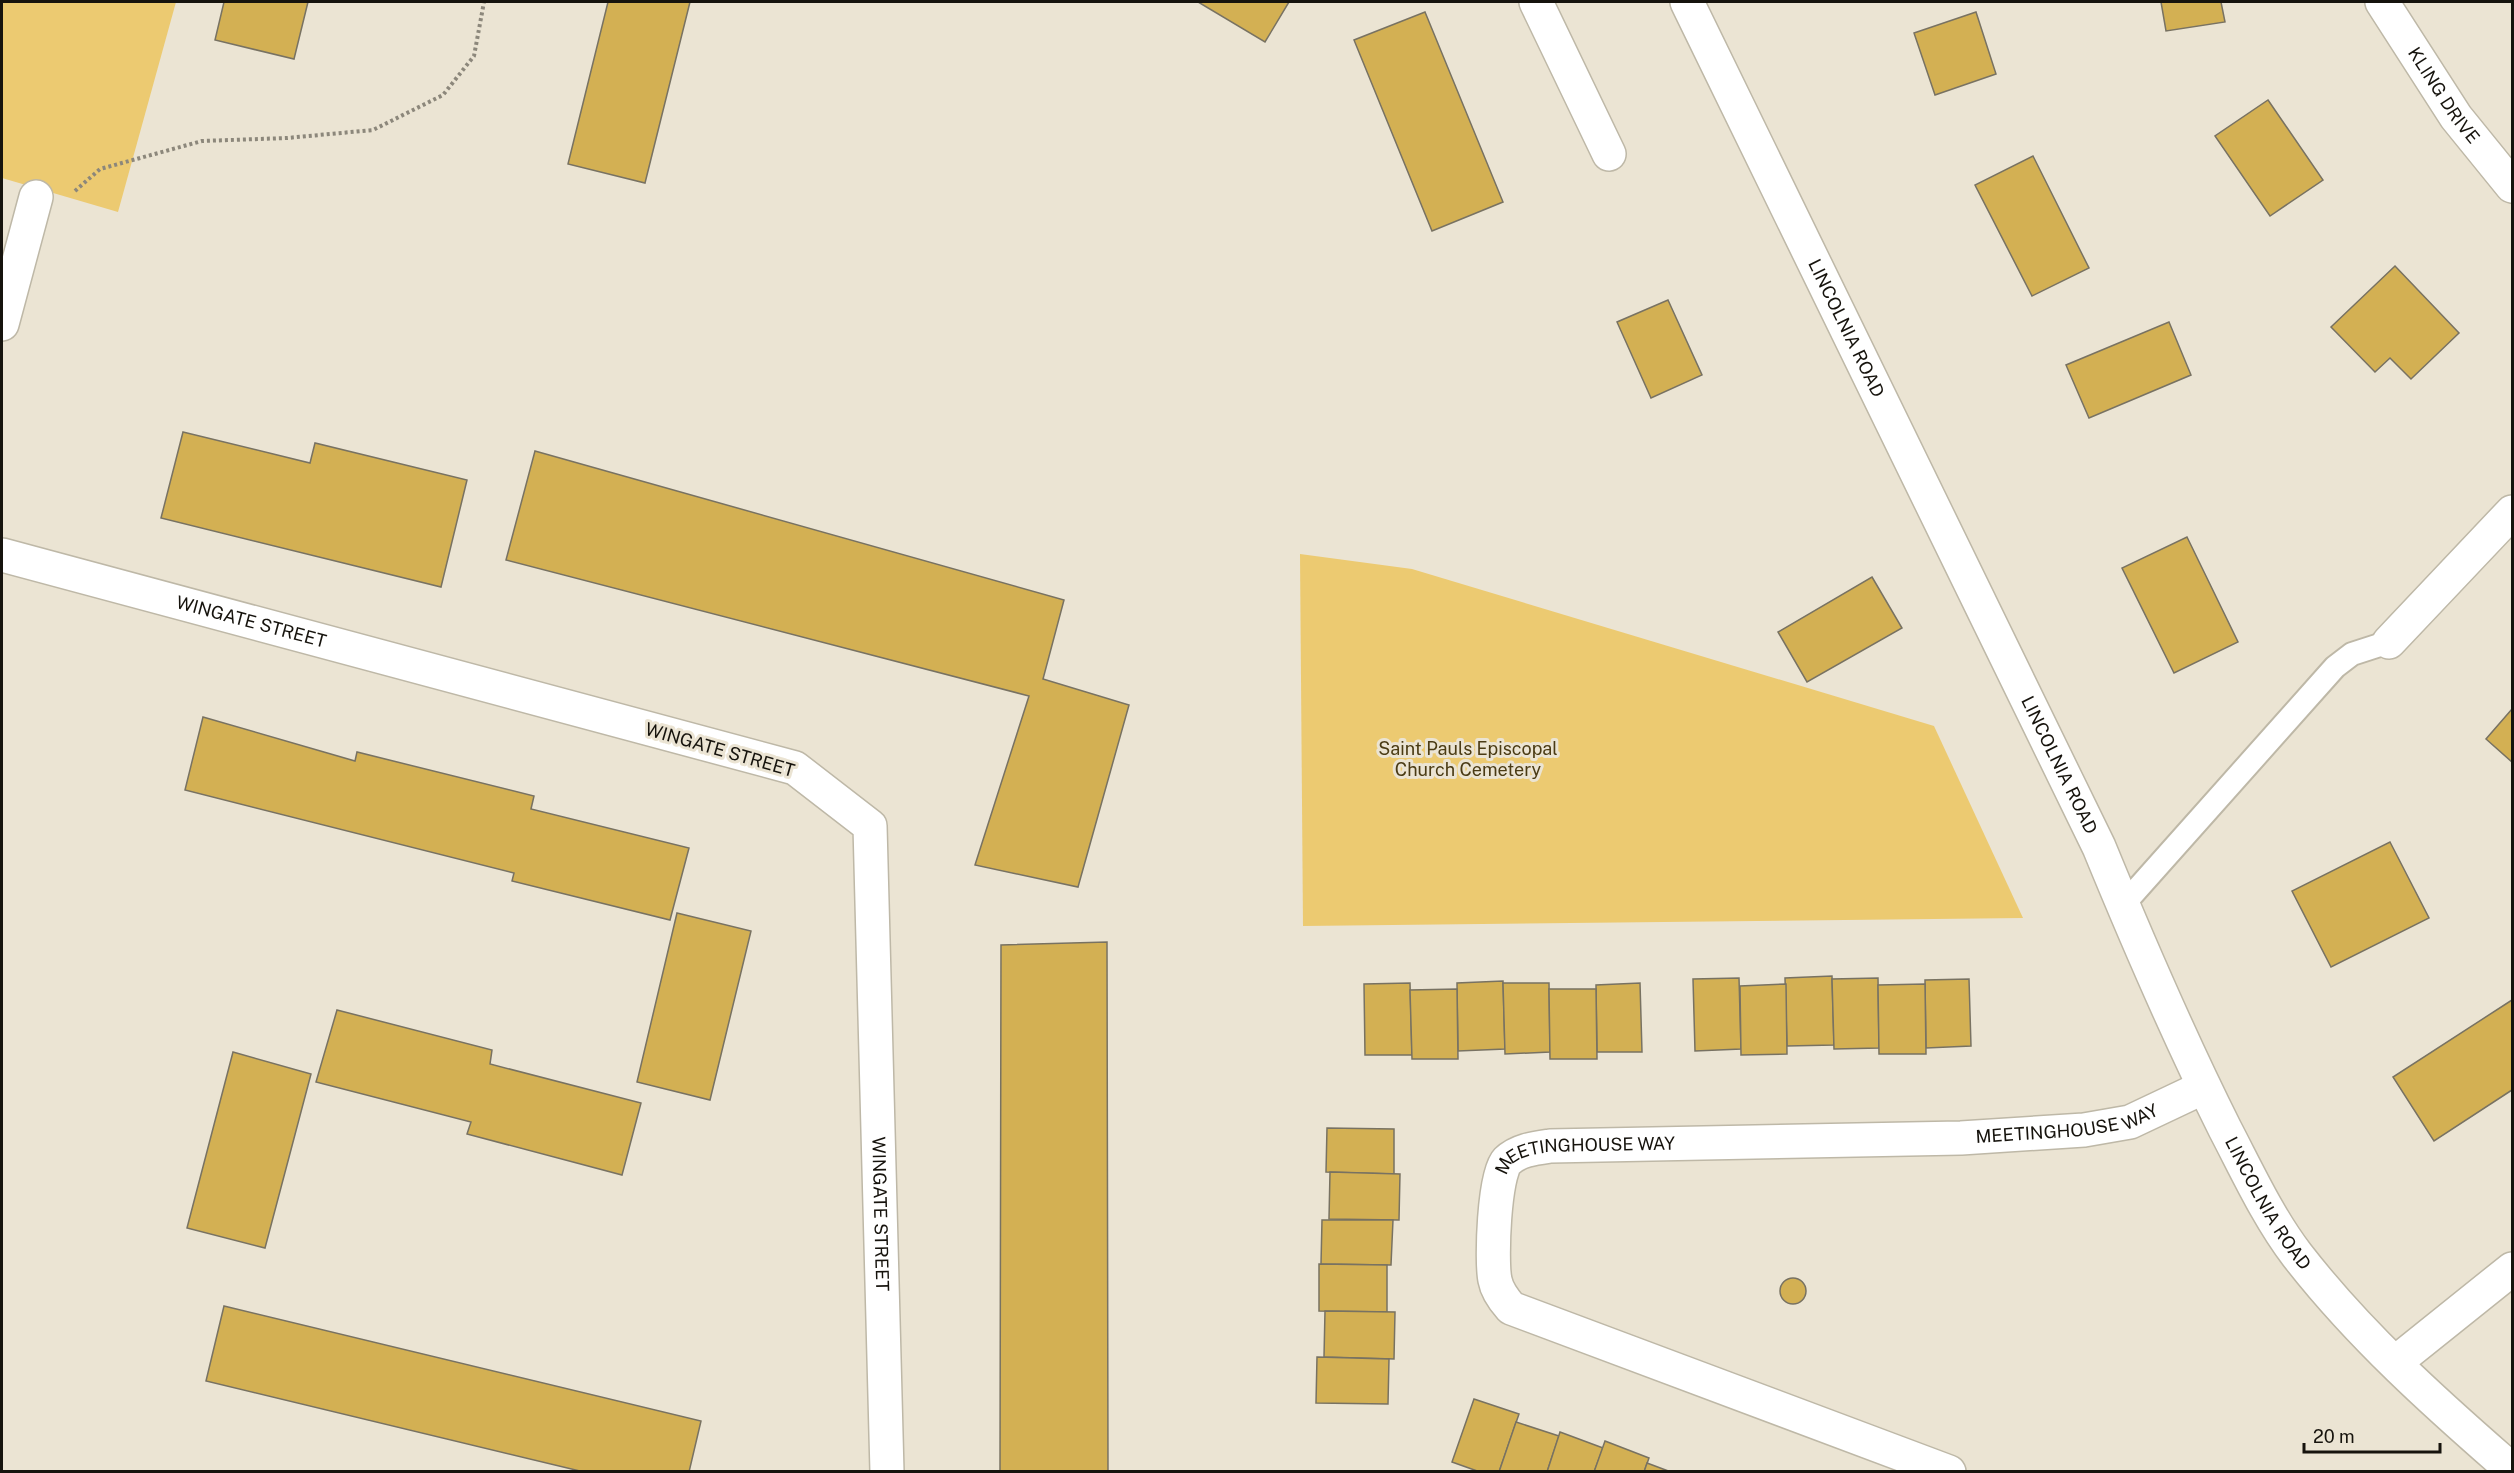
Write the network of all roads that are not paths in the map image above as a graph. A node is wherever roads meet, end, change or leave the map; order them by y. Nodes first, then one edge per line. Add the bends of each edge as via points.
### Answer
1 (1536, 2) edge
2 (1687, 2) edge
3 (2382, 2) edge
4 (1609, 154) dead end
5 (2512, 186) edge
6 (36, 197) dead end
7 (2, 324) edge
8 (2512, 512) edge
9 (2, 555) edge
10 (2389, 642) joint
11 (2123, 905) junction
12 (2204, 1087) junction
13 (2512, 1269) edge
14 (2396, 1362) junction
15 (2512, 1470) edge
16 (887, 1472) edge
17 (1949, 1472) edge

1 - 4 street
2 - 11 street, LINCOLNIA ROAD via 2090,826
3 - 5 street, KLING DRIVE via 2457,117
6 - 7 street
8 - 10 street
9 - 16 street, WINGATE STREET via 795,768 870,826
10 - 11 lane via 2352,654 2335,667
11 - 12 street, LINCOLNIA ROAD
12 - 14 street, LINCOLNIA ROAD via 2252,1182 2296,1253 2347,1315
12 - 17 street, MEETINGHOUSE WAY via 2130,1122 2084,1130 1961,1138 1550,1146 1532,1148 1507,1161 1497,1185 1494,1267 1495,1282 1511,1308
13 - 14 street
14 - 15 street, LINCOLNIA ROAD

